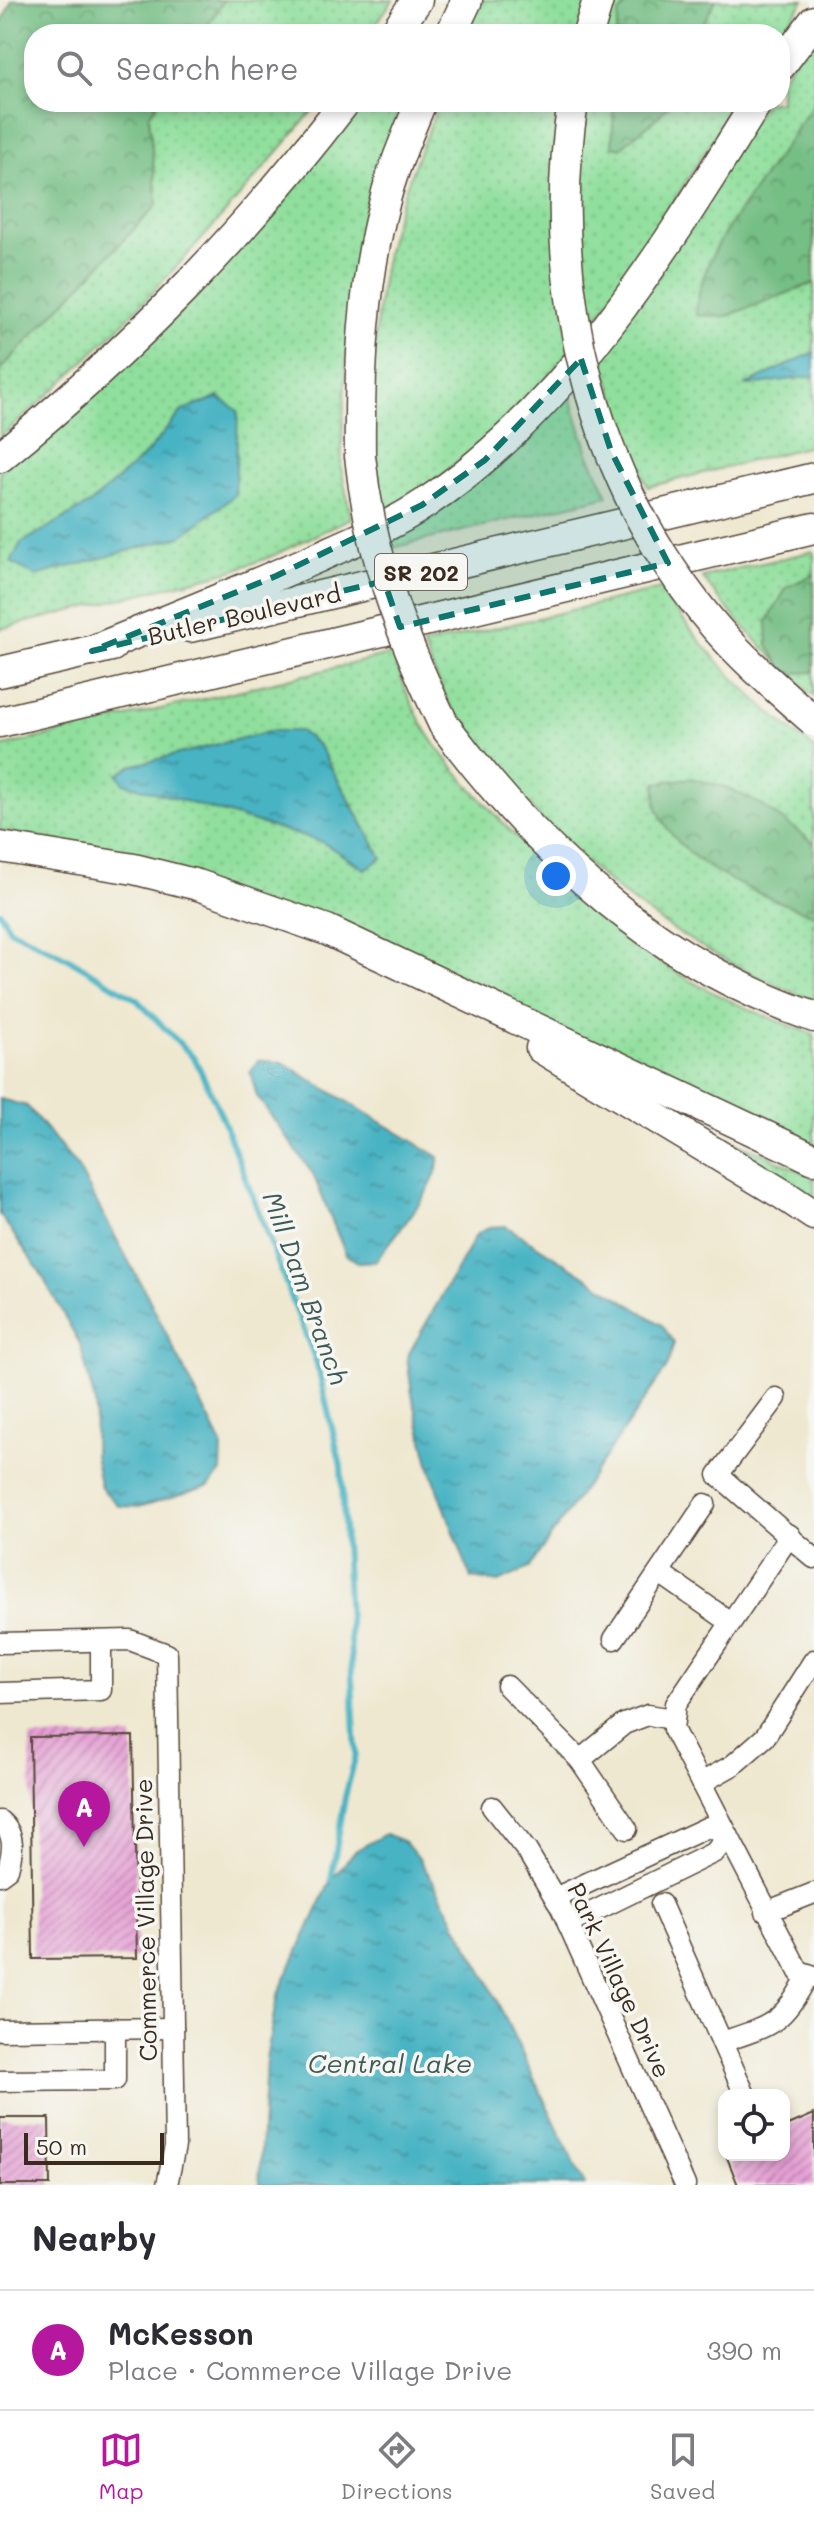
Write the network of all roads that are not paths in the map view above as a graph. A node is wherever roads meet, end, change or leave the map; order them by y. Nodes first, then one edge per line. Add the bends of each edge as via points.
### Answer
1 (417, 0) edge
2 (467, 0) edge
3 (598, 0) edge
4 (814, 21) edge
5 (401, 24) edge
6 (456, 24) edge
7 (591, 24) edge
8 (790, 53) edge
9 (337, 112) edge
10 (417, 112) edge
11 (572, 112) edge
12 (750, 112) edge
13 (0, 457) edge
14 (814, 478) edge
15 (814, 528) edge
16 (92, 651) junction
17 (14, 669) edge
18 (814, 721) edge
19 (0, 722) edge
20 (0, 847) edge
21 (388, 957) junction
22 (814, 1017) edge
23 (814, 1159) edge
24 (814, 1215) edge
25 (776, 1398) dead end
26 (705, 1504) dead end
27 (790, 1535) junction
28 (814, 1558) edge
29 (660, 1573) junction
30 (730, 1622) junction
31 (614, 1639) dead end
32 (101, 1641) junction
33 (0, 1643) edge
34 (814, 1660) edge
35 (507, 1686) dead end
36 (0, 1693) edge
37 (674, 1719) junction
38 (580, 1760) junction
39 (701, 1783) junction
40 (492, 1807) dead end
41 (0, 1821) edge
42 (627, 1829) dead end
43 (728, 1835) junction
44 (618, 1869) junction
45 (0, 1875) edge
46 (814, 1893) edge
47 (629, 1894) junction
48 (555, 1898) junction
49 (661, 1904) dead end
50 (766, 1912) junction
51 (568, 1924) junction
52 (811, 1977) edge
53 (115, 2028) junction
54 (173, 2028) junction
55 (0, 2030) edge
56 (722, 2042) junction
57 (0, 2081) edge
58 (742, 2089) edge
59 (167, 2185) edge
60 (685, 2185) edge

1 - 5 highway
2 - 6 highway
3 - 7 highway
4 - 8 highway
9 - 13 highway via 217,256 111,362
10 - 22 highway, bridge via 385,198 369,278 361,361 365,506 397,620 444,725 485,780 556,857 651,936 727,980
11 - 18 highway, bridge via 564,248 580,352 607,440 654,539 693,599 740,654
12 - 16 highway via 608,328 485,460 422,505 350,543
14 - 16 highway, Butler Boulevard / SR 202
15 - 19 highway, Butler Boulevard / SR 202
16 - 17 highway, Butler Boulevard / SR 202
20 - 21 highway via 198,885
21 - 23 highway
21 - 24 highway
25 - 27 street via 718,1475
26 - 29 street
27 - 28 street
27 - 30 street
29 - 30 street
29 - 31 street
30 - 37 street via 676,1704
32 - 33 street
32 - 36 street via 101,1690
32 - 54 street, Commerce Village Drive via 130,1640 167,1654
34 - 39 street via 765,1737 733,1765
35 - 38 street
37 - 38 street via 648,1715 624,1724
37 - 39 street via 673,1729
38 - 42 street
39 - 43 street
40 - 48 street, Park Village Drive
41 - 45 street via 9,1828 12,1853 8,1869
43 - 44 street via 708,1827
43 - 47 street via 715,1852
43 - 50 street
44 - 47 street
44 - 48 street
46 - 50 street
47 - 51 street
48 - 51 street, Park Village Drive
49 - 56 street
50 - 52 street via 799,1972
51 - 60 street, Park Village Drive
52 - 56 street via 781,2018
53 - 54 street
53 - 55 street
53 - 57 street via 115,2080
54 - 59 street, Commerce Village Drive via 175,2146
56 - 58 street

